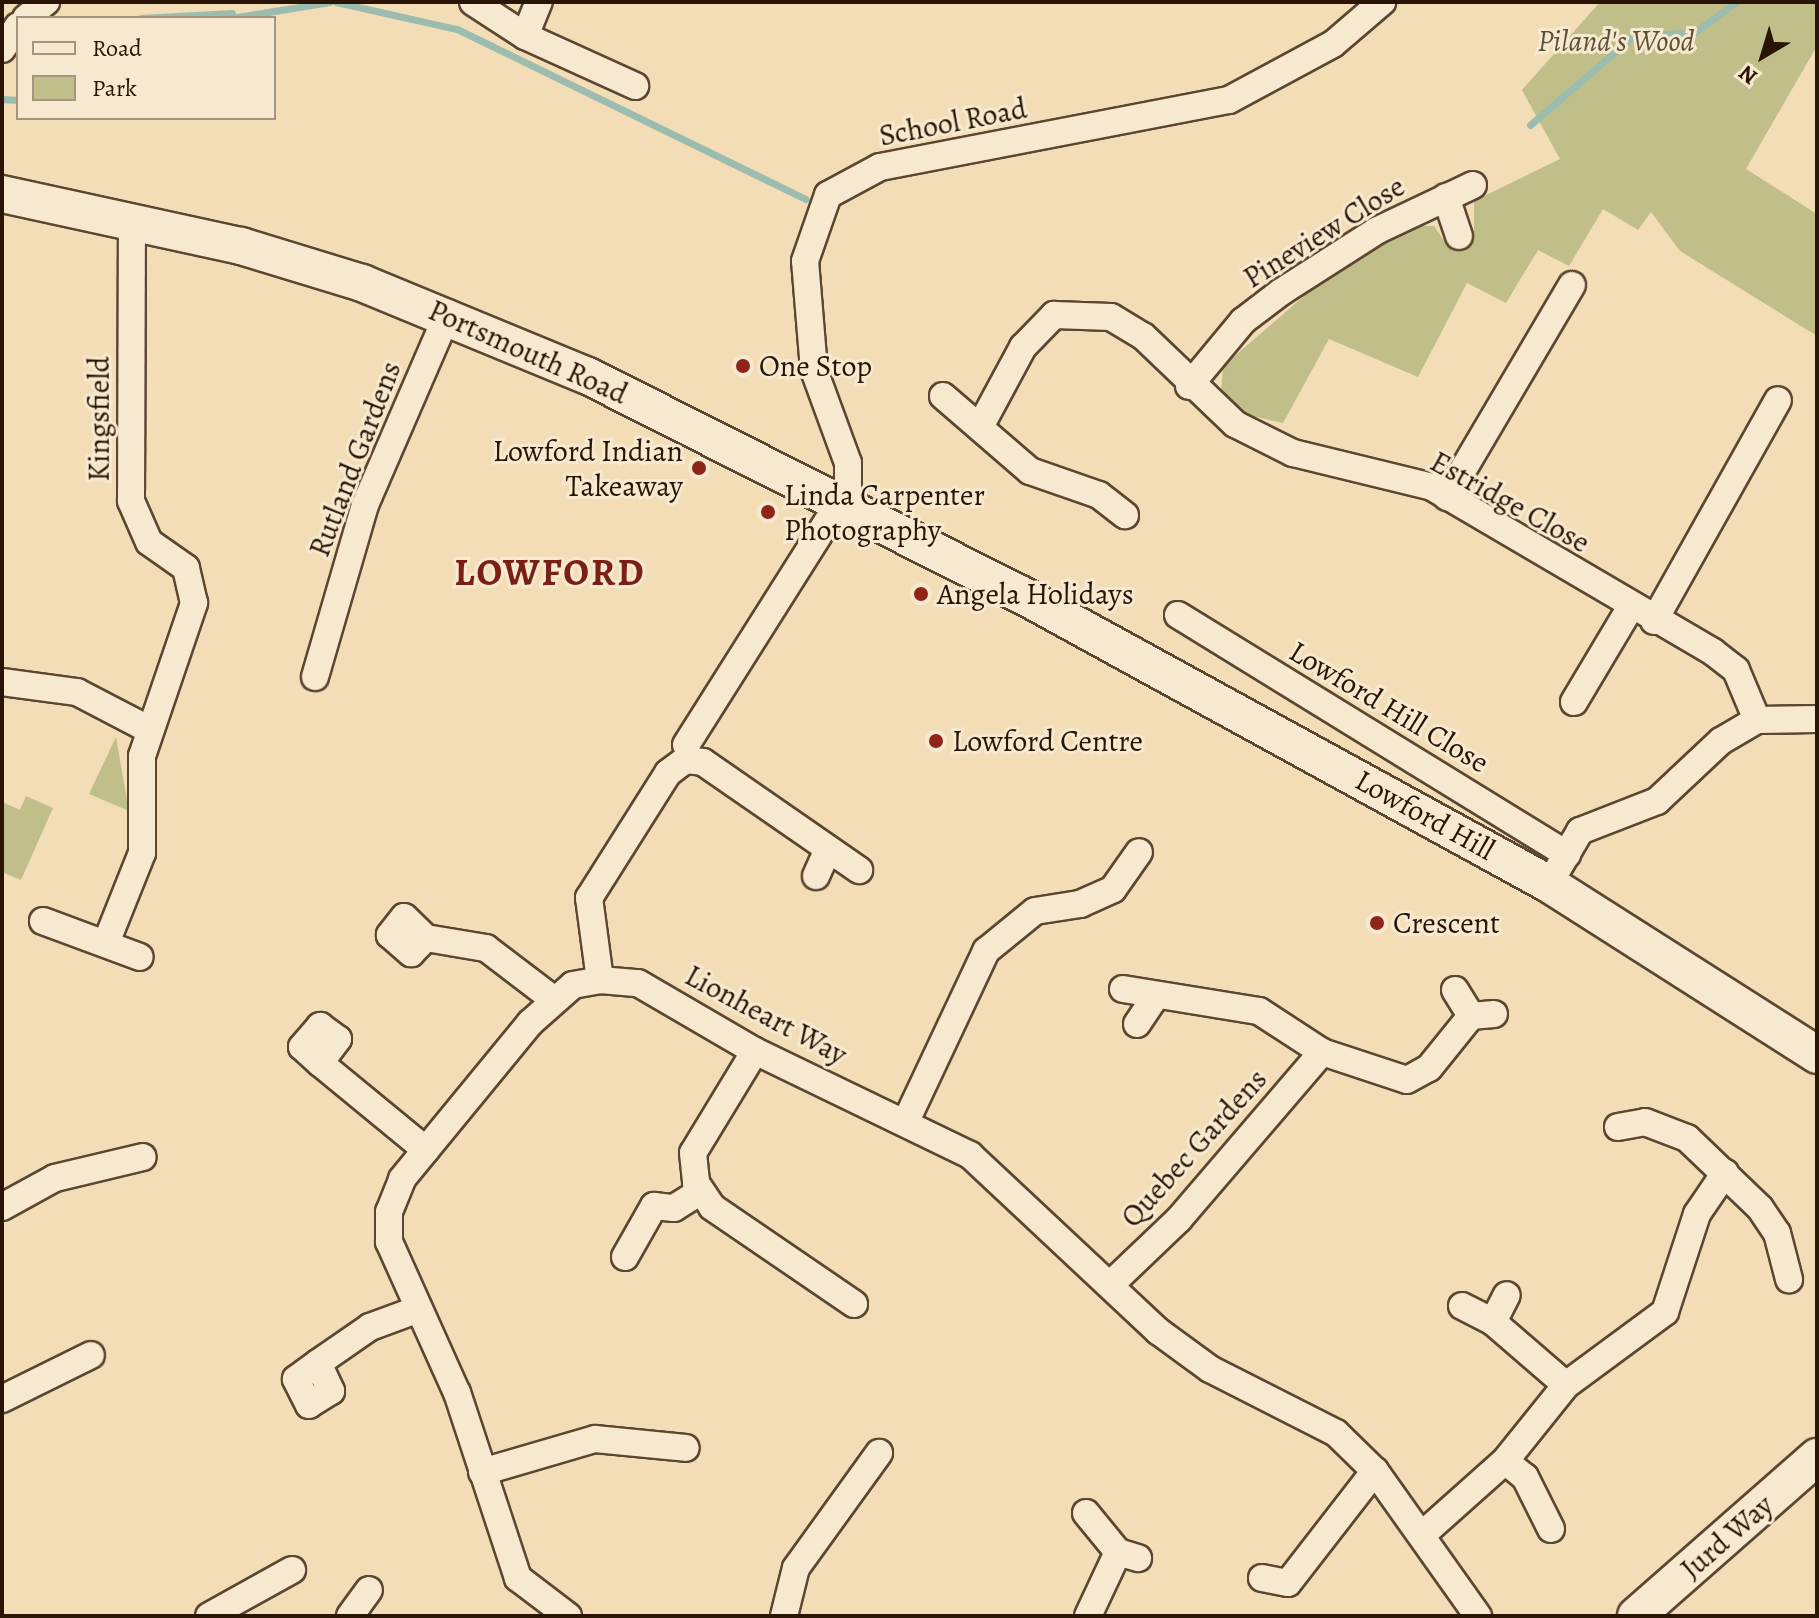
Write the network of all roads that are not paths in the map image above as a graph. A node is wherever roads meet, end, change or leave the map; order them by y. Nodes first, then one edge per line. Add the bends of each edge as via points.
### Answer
1 (46, 2) edge
2 (473, 2) edge
3 (539, 2) edge
4 (1382, 2) edge
5 (28, 16) edge
6 (16, 29) edge
7 (525, 36) junction
8 (2, 49) edge
9 (635, 86) dead end
10 (1473, 185) dead end
11 (2, 194) edge
12 (1446, 197) junction
13 (132, 220) junction
14 (1459, 236) dead end
15 (1572, 285) dead end
16 (448, 313) junction
17 (1189, 386) junction
18 (943, 396) dead end
19 (1778, 400) dead end
20 (981, 425) junction
21 (1447, 497) junction
22 (841, 501) junction
23 (1125, 515) dead end
24 (1022, 595) joint
25 (1630, 608) junction
26 (1178, 615) dead end
27 (1654, 621) junction
28 (315, 677) dead end
29 (2, 682) edge
30 (1574, 702) dead end
31 (1817, 719) edge
32 (1757, 720) junction
33 (150, 730) junction
34 (686, 745) dead end
35 (827, 851) junction
36 (1139, 852) dead end
37 (1558, 869) junction
38 (859, 870) dead end
39 (816, 876) dead end
40 (43, 921) dead end
41 (426, 938) dead end
42 (106, 943) junction
43 (140, 957) dead end
44 (600, 980) junction
45 (1123, 989) dead end
46 (1455, 990) dead end
47 (1155, 997) junction
48 (553, 999) junction
49 (1137, 1024) dead end
50 (755, 1051) junction
51 (1322, 1052) junction
52 (1817, 1055) edge
53 (320, 1063) dead end
54 (907, 1119) junction
55 (1618, 1127) dead end
56 (426, 1150) junction
57 (143, 1157) dead end
58 (1725, 1173) junction
59 (700, 1192) junction
60 (654, 1206) junction
61 (2, 1207) edge
62 (627, 1208) dead end
63 (625, 1257) dead end
64 (1789, 1279) dead end
65 (1111, 1284) junction
66 (1507, 1295) dead end
67 (854, 1304) dead end
68 (1462, 1306) dead end
69 (419, 1309) junction
70 (1493, 1322) junction
71 (91, 1355) dead end
72 (318, 1363) dead end
73 (1566, 1385) junction
74 (2, 1399) edge
75 (686, 1448) dead end
76 (879, 1453) dead end
77 (1817, 1457) edge
78 (1505, 1461) junction
79 (1375, 1471) junction
80 (482, 1472) junction
81 (1551, 1510) dead end
82 (1086, 1513) dead end
83 (1423, 1534) junction
84 (292, 1570) dead end
85 (1262, 1578) dead end
86 (369, 1590) dead end
87 (343, 1614) edge
88 (209, 1616) edge
89 (568, 1616) edge
90 (784, 1616) edge
91 (1088, 1616) edge
92 (1478, 1616) edge
93 (1636, 1616) edge

1 - 5 street
2 - 7 street
3 - 7 street
4 - 22 street, School Road via 1333,44 1229,100 880,167 828,195 805,261 814,370 848,463
6 - 8 street
7 - 9 street
10 - 12 street, Pineview Close
11 - 13 street, Portsmouth Road
12 - 14 street
12 - 17 street, Pineview Close via 1378,230 1281,292 1243,321
13 - 16 street, Portsmouth Road via 241,246
13 - 33 street, Kingsfield via 131,501 149,542 186,568 194,603
15 - 21 street via 1538,362
16 - 22 street, Portsmouth Road
16 - 28 street, Rutland Gardens via 365,505
17 - 20 street, Estridge Close via 1143,336 1111,317 1054,315 1023,347
17 - 21 street, Estridge Close via 1235,424 1293,453
18 - 20 street
19 - 27 street
20 - 23 street via 1030,471 1099,495
21 - 25 street, Estridge Close
22 - 24 street, Portsmouth Road
22 - 34 street
24 - 37 street, Lowford Hill
25 - 27 street, Estridge Close
25 - 30 street
26 - 37 street, Lowford Hill Close
27 - 32 street, Estridge Close via 1736,670
29 - 33 street via 77,692
31 - 32 street
32 - 37 street via 1721,741 1657,801 1580,831
33 - 42 street, Kingsfield via 142,756 142,853
35 - 38 street
35 - 39 street
35 - 44 street via 703,762 685,760 668,773 589,898
36 - 54 street via 1113,889 1080,904 1035,911 986,951
37 - 52 street, Lowford Hill
40 - 42 street
41 - 48 street via 486,948
42 - 43 street
44 - 48 street, Lionheart Way
44 - 50 street, Lionheart Way via 638,983
45 - 47 street
46 - 51 street via 1483,1015 1429,1068 1407,1080
47 - 49 street
47 - 51 street via 1259,1011
48 - 56 street, Lionheart Way
50 - 54 street, Lionheart Way
50 - 59 street via 693,1153
51 - 65 street, Quebec Gardens via 1179,1219
53 - 56 street
54 - 65 street, Lionheart Way via 970,1155
55 - 58 street via 1644,1113 1687,1138
56 - 69 street, Lionheart Way via 402,1179 389,1212 389,1242
57 - 61 street via 55,1178
58 - 64 street via 1777,1233
58 - 73 street via 1697,1214 1665,1312
59 - 60 street via 674,1208
59 - 67 street via 819,1294
60 - 62 street
60 - 63 street
65 - 79 street, Lionheart Way via 1210,1369 1336,1433
66 - 70 street
68 - 70 street
69 - 72 street via 370,1327
69 - 80 street, Lionheart Way
70 - 73 street
71 - 74 street
73 - 78 street
75 - 80 street via 595,1439
76 - 90 street via 838,1494 796,1568
77 - 93 street, Jurd Way
78 - 81 street
78 - 83 street
79 - 83 street, Lionheart Way
79 - 85 street via 1292,1592
80 - 89 street, Lionheart Way via 518,1578
82 - 91 street via 1128,1555
83 - 92 street, Lionheart Way
84 - 88 street
86 - 87 street

